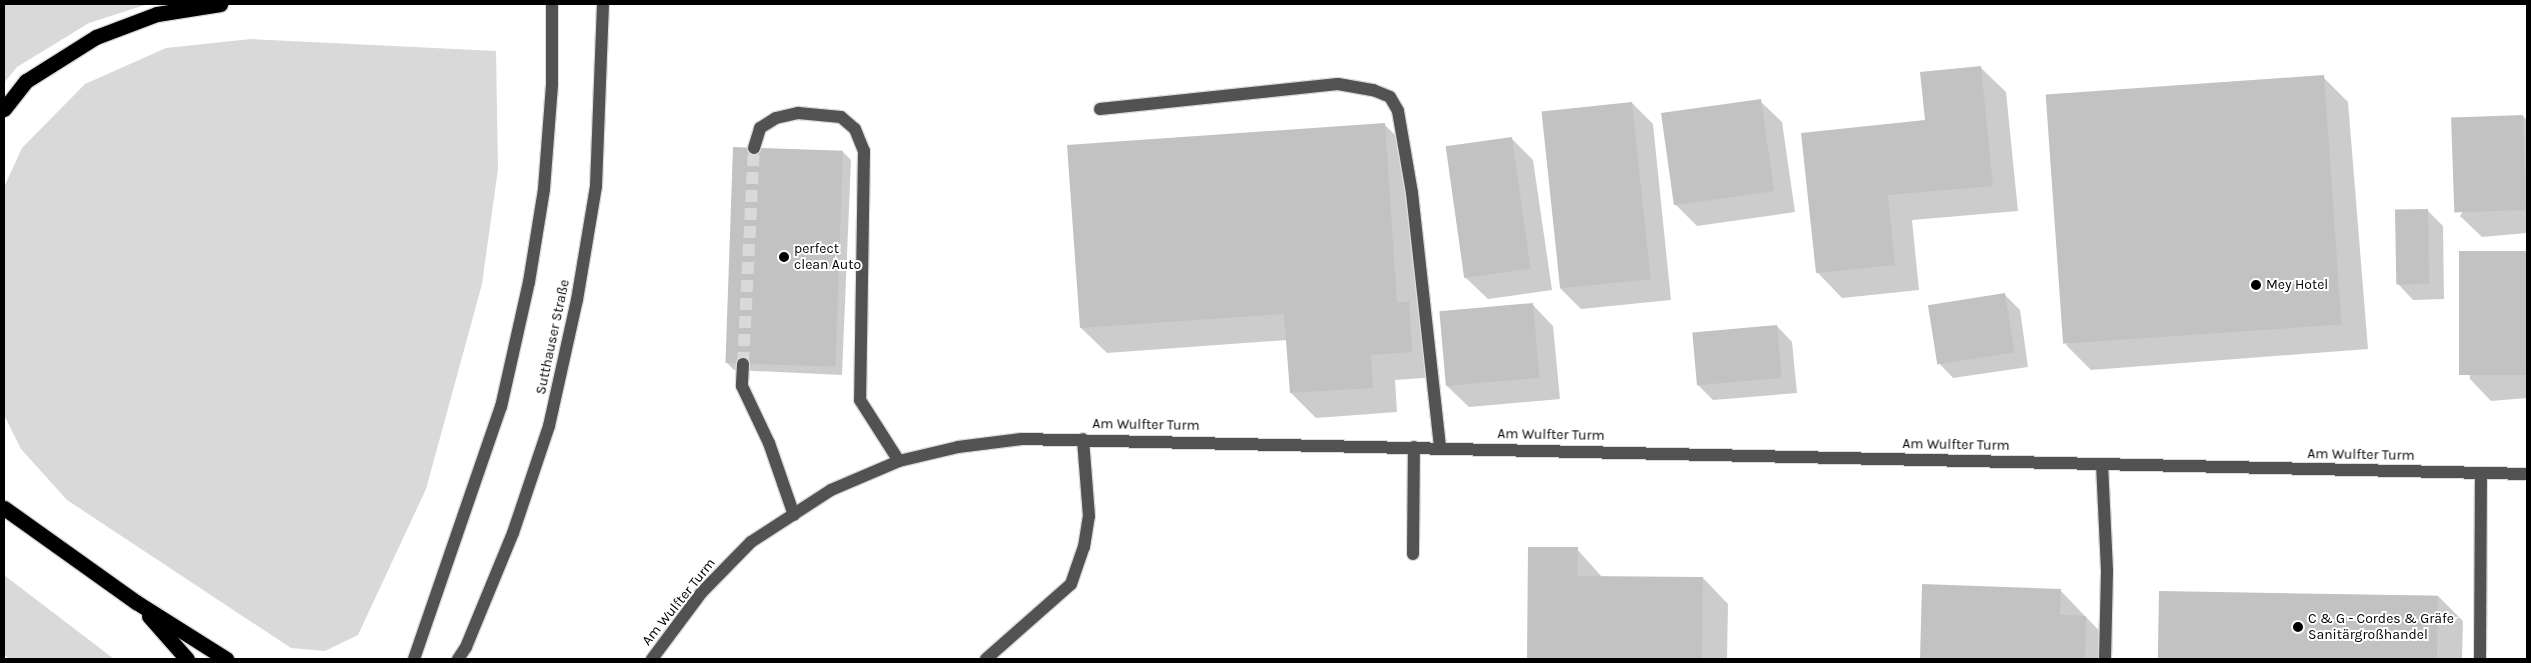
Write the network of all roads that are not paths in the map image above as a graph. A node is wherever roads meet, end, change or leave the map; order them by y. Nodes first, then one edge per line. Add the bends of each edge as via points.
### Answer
1 (220, 4) edge
2 (552, 4) edge
3 (603, 4) edge
4 (4, 109) edge
5 (1100, 109) dead end
6 (754, 148) tunnel mouth
7 (743, 364) tunnel mouth
8 (1083, 439) junction
9 (1414, 447) junction
10 (1440, 447) junction
11 (898, 462) junction
12 (2102, 464) junction
13 (2481, 472) junction
14 (2527, 474) edge
15 (4, 508) edge
16 (794, 515) junction
17 (1413, 554) dead end
18 (136, 602) junction
19 (187, 659) edge
20 (226, 659) edge
21 (414, 659) edge
22 (458, 659) edge
23 (652, 659) edge
24 (986, 659) edge
25 (2105, 659) edge
26 (2480, 659) edge

1 - 4 highway via 157,14 96,37 26,82
2 - 21 street via 552,84 544,189 529,282 501,407
3 - 22 street, Sutthauser Straße via 596,186 578,300 549,426 513,533 466,647
5 - 10 street via 1338,84 1374,90 1390,97 1398,111 1412,193
6 - 11 street via 760,128 776,118 798,112 841,117 855,129 864,151 860,400
7 - 16 street via 742,386 769,443
8 - 9 street, Am Wulfter Turm
8 - 11 street, Am Wulfter Turm via 1012,440 958,447
8 - 24 street via 1089,516 1084,547 1071,584
9 - 10 street, Am Wulfter Turm
9 - 17 street
10 - 12 street, Am Wulfter Turm
11 - 16 street, Am Wulfter Turm via 831,490
12 - 13 street, Am Wulfter Turm
12 - 25 street
13 - 14 street, Am Wulfter Turm
13 - 26 street
15 - 18 highway
16 - 23 street, Am Wulfter Turm via 751,542 702,592
18 - 19 highway
18 - 20 highway

